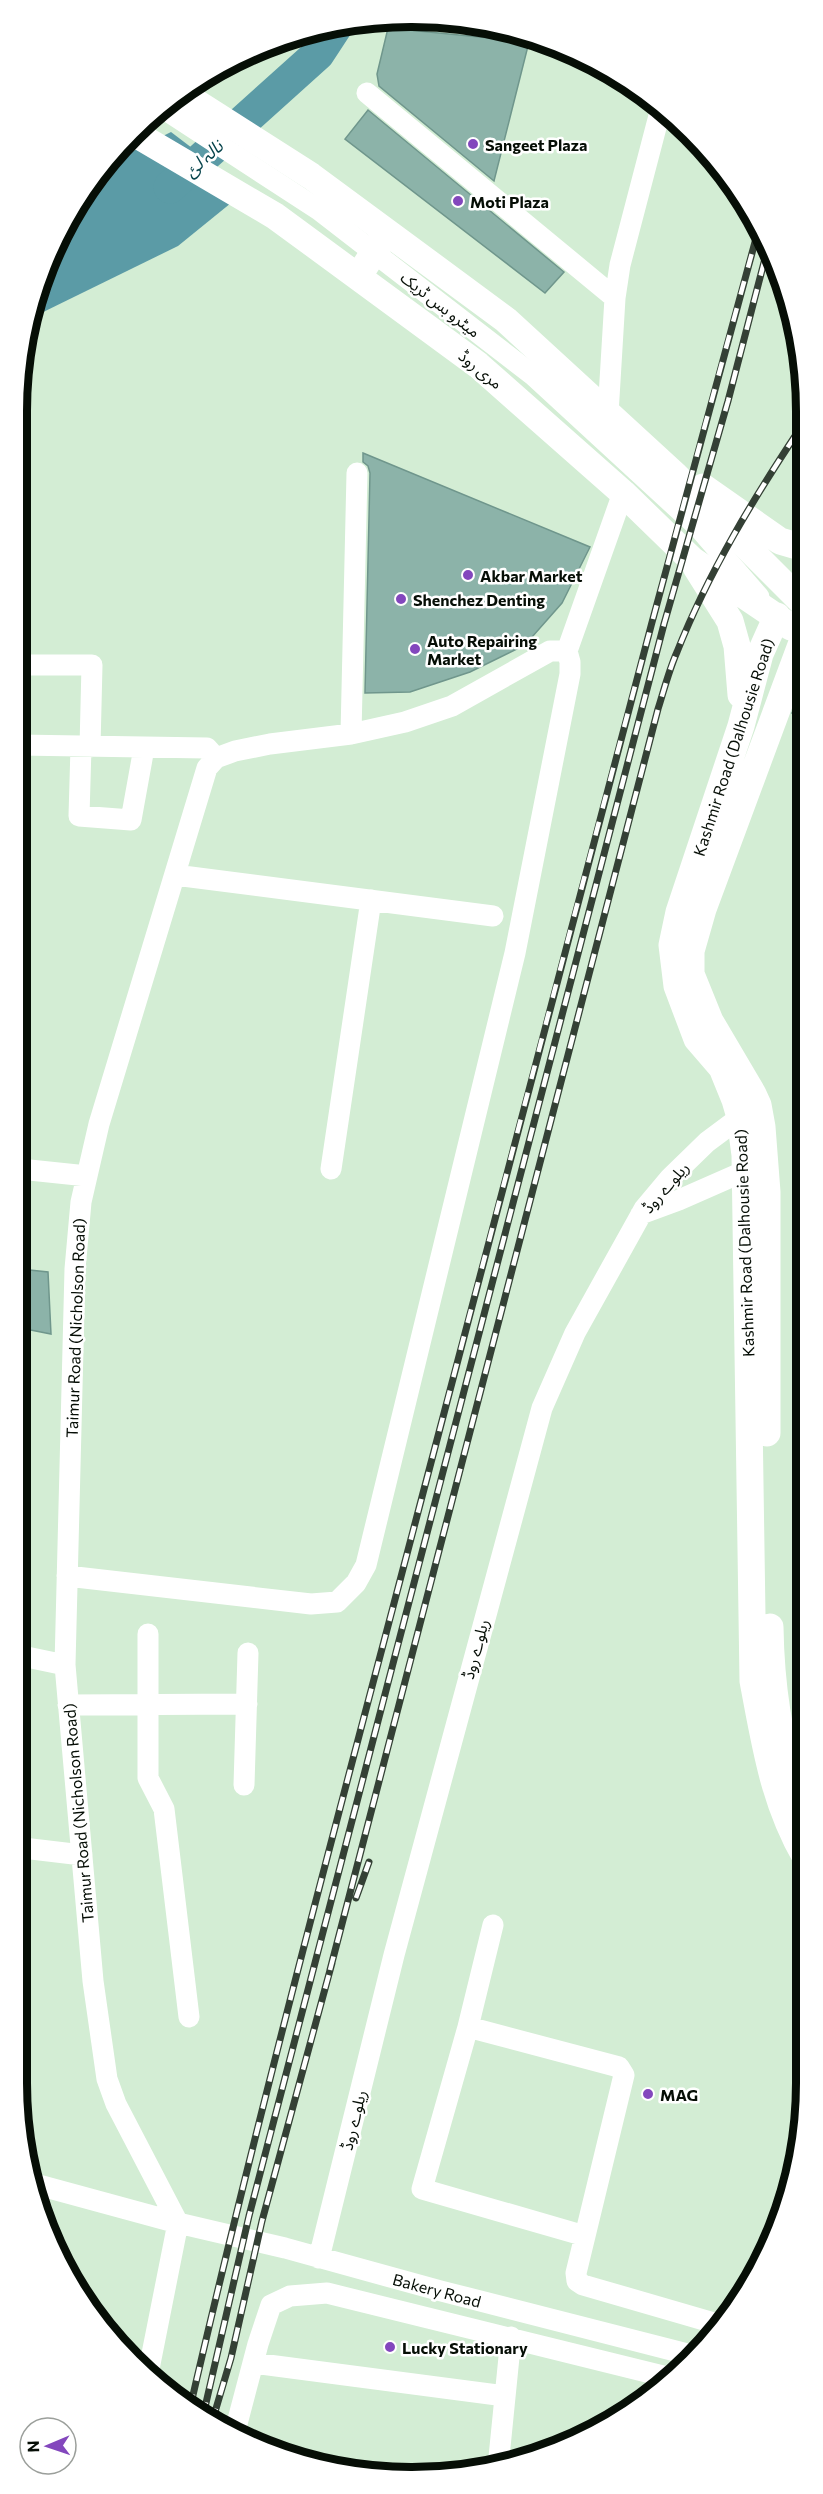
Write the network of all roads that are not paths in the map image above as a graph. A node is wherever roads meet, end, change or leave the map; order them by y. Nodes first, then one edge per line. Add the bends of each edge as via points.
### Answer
1 (367, 93) dead end
2 (189, 98) edge
3 (169, 112) edge
4 (659, 117) edge
5 (142, 138) edge
6 (387, 232) junction
7 (358, 277) junction
8 (615, 298) junction
9 (608, 414) junction
10 (642, 446) junction
11 (357, 473) dead end
12 (624, 493) junction
13 (699, 528) junction
14 (796, 546) edge
15 (692, 560) junction
16 (796, 592) edge
17 (796, 593) edge
18 (777, 616) junction
19 (796, 630) edge
20 (796, 631) edge
21 (567, 651) junction
22 (796, 659) edge
23 (27, 666) edge
24 (741, 726) junction
25 (351, 734) junction
26 (27, 746) edge
27 (86, 747) junction
28 (144, 748) junction
29 (216, 758) junction
30 (175, 875) junction
31 (371, 900) junction
32 (493, 916) dead end
33 (749, 1111) junction
34 (331, 1169) dead end
35 (27, 1170) edge
36 (755, 1170) junction
37 (87, 1176) junction
38 (641, 1214) junction
39 (67, 1576) junction
40 (148, 1634) dead end
41 (248, 1653) dead end
42 (27, 1657) edge
43 (64, 1665) junction
44 (148, 1704) junction
45 (246, 1704) junction
46 (68, 1705) junction
47 (796, 1784) edge
48 (244, 1785) dead end
49 (796, 1839) edge
50 (27, 1848) edge
51 (82, 1855) junction
52 (493, 1925) dead end
53 (189, 2017) dead end
54 (468, 2027) junction
55 (41, 2185) edge
56 (178, 2223) junction
57 (585, 2236) junction
58 (319, 2258) junction
59 (712, 2322) edge
60 (511, 2337) junction
61 (682, 2355) edge
62 (253, 2363) junction
63 (150, 2364) edge
64 (661, 2375) edge
65 (505, 2396) junction
66 (237, 2425) edge
67 (499, 2457) edge

1 - 8 street
2 - 6 main road via 311,176
3 - 13 street, میٹرو بس ٹریک via 319,210 534,376
4 - 8 street via 620,264
5 - 7 main road, مری روڈ via 275,216
6 - 7 main road
6 - 9 main road via 506,320
7 - 12 main road, مری روڈ via 478,365
8 - 9 street
9 - 10 main road
10 - 14 main road via 780,541
10 - 16 main road
11 - 25 street
12 - 15 main road, مری روڈ
12 - 21 street
13 - 17 street, میٹرو بس ٹریک
13 - 19 street, میٹرو بس ٹریک via 762,601
15 - 18 main road, مری روڈ
15 - 24 main road via 729,621 737,646
18 - 20 main road, مری روڈ
18 - 24 main road, Kashmir Road (Dalhousie Road) via 760,654
21 - 25 street via 550,651 452,706
21 - 39 street via 570,674 514,953 366,1566 357,1583 337,1602 311,1604
22 - 33 main road, Kashmir Road (Dalhousie Road) via 691,951 691,974 699,998
23 - 27 street via 92,665
24 - 33 main road, Kashmir Road (Dalhousie Road) via 679,912 672,945 677,986 697,1039 722,1068
25 - 29 street via 270,744
26 - 27 street
27 - 28 street
27 - 28 street via 79,816 131,820
28 - 29 street via 207,748
29 - 30 street, Taimur Road (Nicholson Road) via 207,768
30 - 31 street
30 - 37 street, Taimur Road (Nicholson Road) via 99,1124
31 - 32 street
31 - 34 street
33 - 36 main road, Kashmir Road (Dalhousie Road)
33 - 38 street, ریلوے روڈ via 707,1142
35 - 37 street
36 - 38 street
36 - 47 main road, Kashmir Road (Dalhousie Road) via 773,1682
36 - 49 main road, Kashmir Road (Dalhousie Road) via 753,1681 766,1754 783,1815
37 - 39 street, Taimur Road (Nicholson Road) via 75,1269
38 - 58 street, ریلوے روڈ via 575,1333 542,1408 394,1955
39 - 43 street, Taimur Road (Nicholson Road)
40 - 44 street
41 - 45 street
42 - 43 street
43 - 46 street, Taimur Road (Nicholson Road)
44 - 45 street
44 - 46 street
44 - 53 street via 148,1778 164,1809
45 - 48 street
46 - 51 street, Taimur Road (Nicholson Road)
50 - 51 street
51 - 56 street, Taimur Road (Nicholson Road) via 93,1982 107,2079
52 - 54 street
54 - 57 street via 622,2070
54 - 57 street via 422,2189
55 - 56 street, Bakery Road
56 - 58 street, Bakery Road
56 - 63 street
57 - 59 street via 577,2281
58 - 61 street, Bakery Road
60 - 62 street via 327,2293 290,2296 271,2305
60 - 64 street
60 - 65 street
62 - 65 street
62 - 66 street
65 - 67 street

